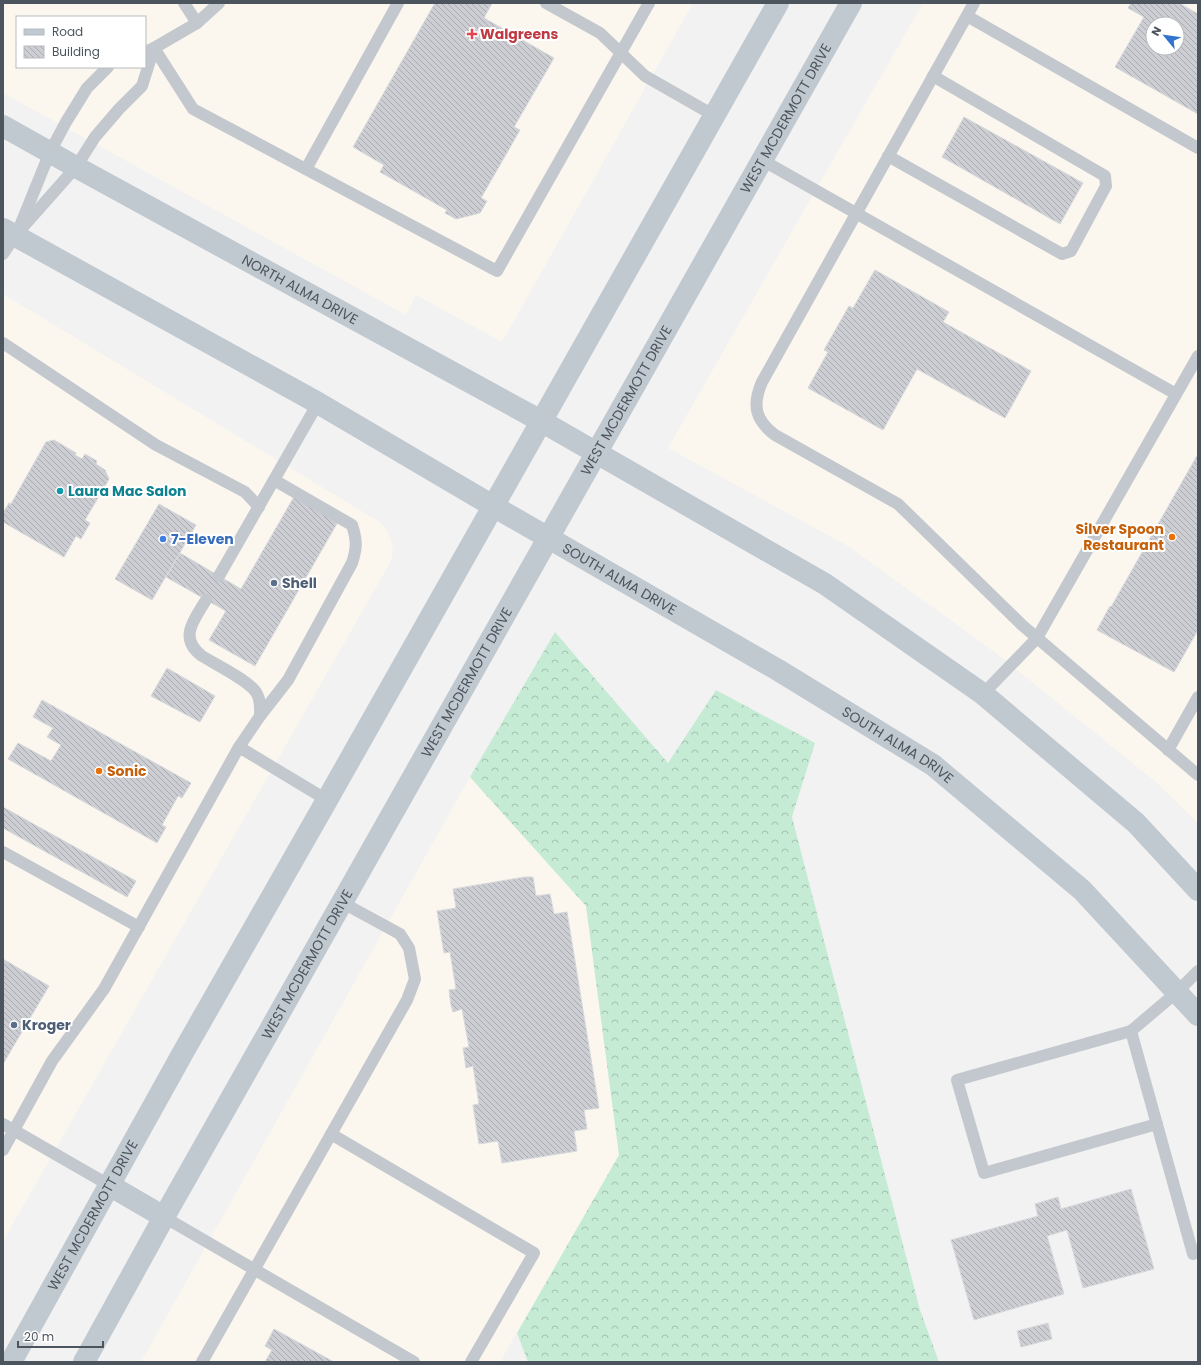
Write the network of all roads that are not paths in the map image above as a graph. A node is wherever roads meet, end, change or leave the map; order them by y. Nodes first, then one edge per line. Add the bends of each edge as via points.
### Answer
1 (184, 3) edge
2 (219, 3) edge
3 (398, 3) edge
4 (546, 3) edge
5 (649, 3) edge
6 (778, 3) edge
7 (851, 3) edge
8 (974, 3) edge
9 (967, 16) junction
10 (197, 23) junction
11 (149, 50) edge
12 (620, 52) junction
13 (146, 65) edge
14 (107, 68) edge
15 (146, 68) edge
16 (933, 76) junction
17 (715, 116) junction
18 (3, 126) edge
19 (1198, 148) edge
20 (50, 152) junction
21 (888, 156) junction
22 (762, 160) junction
23 (76, 167) junction
24 (306, 169) junction
25 (856, 213) junction
26 (9, 233) edge
27 (3, 254) edge
28 (3, 343) edge
29 (1198, 356) edge
30 (1176, 394) junction
31 (318, 403) junction
32 (541, 421) junction
33 (597, 453) junction
34 (274, 480) junction
35 (493, 506) junction
36 (259, 507) junction
37 (549, 538) junction
38 (219, 576) dead end
39 (206, 600) dead end
40 (1037, 638) junction
41 (983, 694) junction
42 (1198, 697) edge
43 (260, 716) junction
44 (239, 747) junction
45 (1168, 750) junction
46 (1198, 775) edge
47 (327, 800) junction
48 (3, 852) edge
49 (1198, 890) edge
50 (343, 903) junction
51 (139, 928) junction
52 (1198, 971) edge
53 (1177, 992) junction
54 (1198, 1015) edge
55 (1131, 1031) junction
56 (3, 1124) edge
57 (1157, 1124) junction
58 (14, 1130) junction
59 (330, 1134) junction
60 (3, 1150) edge
61 (109, 1185) junction
62 (164, 1217) junction
63 (1193, 1254) dead end
64 (254, 1269) junction
65 (11, 1362) edge
66 (84, 1362) edge
67 (202, 1362) edge
68 (414, 1362) edge
69 (471, 1362) edge

1 - 10 lane
2 - 10 lane
3 - 24 lane
4 - 12 lane via 600,33
5 - 12 lane
6 - 17 main road, WEST MCDERMOTT DRIVE
7 - 22 main road, WEST MCDERMOTT DRIVE
8 - 9 lane
9 - 16 lane
9 - 19 lane
10 - 11 lane
11 - 13 lane
11 - 24 lane via 193,109
12 - 17 lane via 646,76
12 - 24 lane via 497,271
14 - 20 lane via 87,88
15 - 23 lane via 142,86 95,137
16 - 21 lane
16 - 21 lane via 1105,176 1106,186 1071,251 1062,254
17 - 32 main road, WEST MCDERMOTT DRIVE
18 - 20 main road, NORTH ALMA DRIVE
20 - 23 main road, NORTH ALMA DRIVE
20 - 26 lane
21 - 25 lane
22 - 25 lane
22 - 33 main road, WEST MCDERMOTT DRIVE
23 - 26 lane
23 - 32 main road, NORTH ALMA DRIVE
25 - 30 lane
25 - 40 lane via 762,382 757,394 758,418 775,436 898,504
26 - 27 lane
26 - 31 main road
28 - 36 lane via 156,445 245,492
29 - 30 lane
30 - 40 lane
31 - 34 lane
31 - 35 main road
32 - 33 main road, NORTH ALMA DRIVE
32 - 35 main road, WEST MCDERMOTT DRIVE
33 - 37 main road, WEST MCDERMOTT DRIVE
33 - 41 main road via 825,584
34 - 36 lane
34 - 43 lane via 352,526 356,550 352,563 288,680
35 - 37 main road
35 - 47 main road, WEST MCDERMOTT DRIVE
36 - 38 lane
37 - 50 main road, WEST MCDERMOTT DRIVE
37 - 53 main road, SOUTH ALMA DRIVE via 778,670 933,765 1082,890
39 - 43 lane via 191,627 191,643 202,656 251,685 261,702
40 - 41 lane
40 - 45 lane
41 - 49 main road via 1136,823
42 - 45 lane
43 - 44 lane
44 - 47 lane
44 - 51 lane
45 - 46 lane
47 - 61 main road, WEST MCDERMOTT DRIVE
48 - 51 lane
50 - 59 lane via 400,934 409,948 414,979 407,1000
50 - 62 main road, WEST MCDERMOTT DRIVE
51 - 58 lane via 104,989 52,1061
52 - 53 lane
53 - 54 main road, SOUTH ALMA DRIVE
53 - 55 lane
55 - 57 lane
55 - 57 lane via 957,1080 984,1173
56 - 58 lane
57 - 63 lane
58 - 60 lane
58 - 61 lane
59 - 64 lane
59 - 69 lane via 534,1253
61 - 62 main road
61 - 65 main road, WEST MCDERMOTT DRIVE
62 - 64 lane
62 - 66 main road, WEST MCDERMOTT DRIVE
64 - 67 lane
64 - 68 lane

